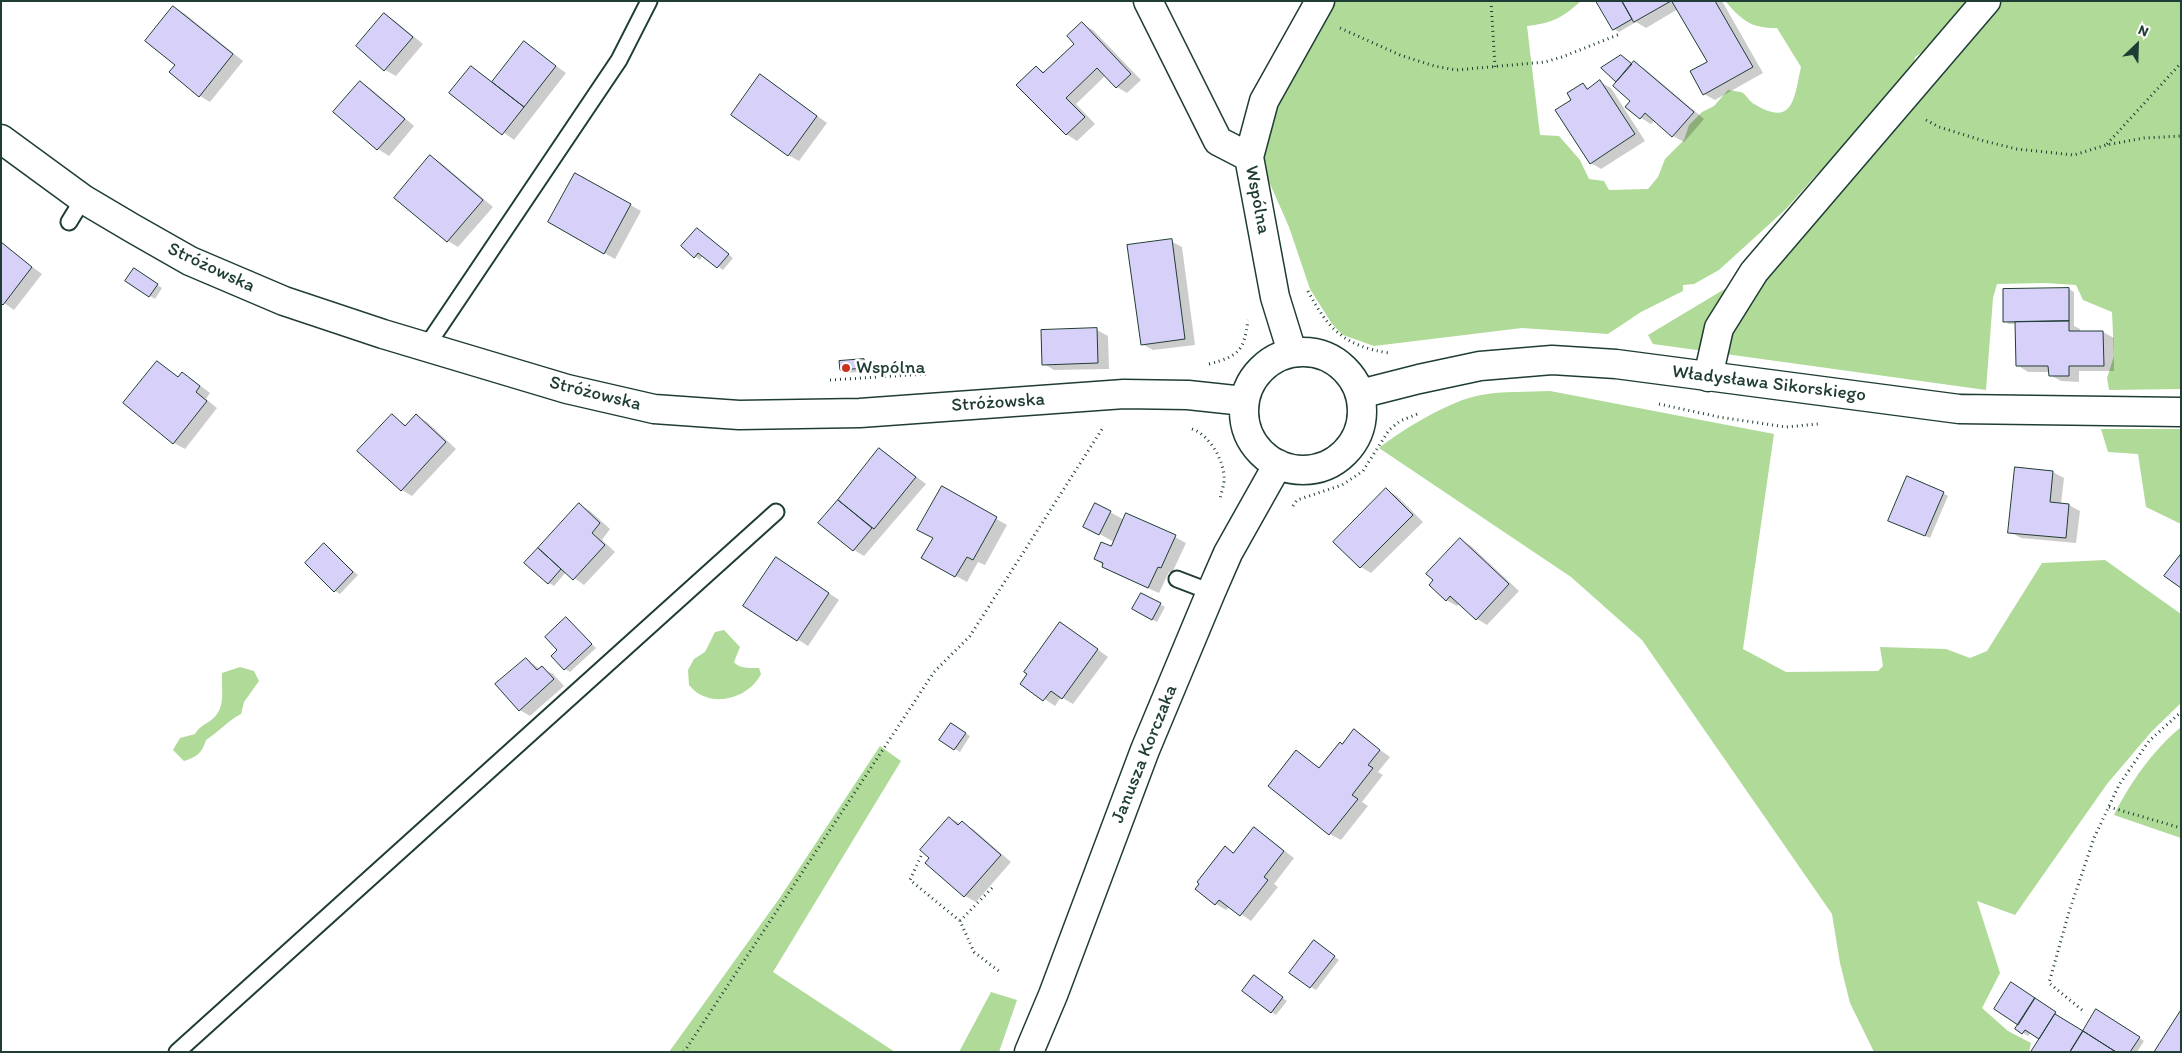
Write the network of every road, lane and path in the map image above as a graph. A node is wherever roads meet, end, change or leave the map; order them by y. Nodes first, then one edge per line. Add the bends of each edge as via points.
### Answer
1 (649, 1) edge
2 (1148, 1) edge
3 (1491, 1) edge
4 (1986, 1) edge
5 (1316, 8) edge
6 (1620, 34) dead end
7 (2181, 64) edge
8 (1494, 67) junction
9 (1896, 106) junction
10 (2181, 136) edge
11 (1, 139) edge
12 (2106, 145) junction
13 (1249, 157) junction
14 (83, 199) junction
15 (69, 222) dead end
16 (1275, 297) junction
17 (426, 347) junction
18 (1292, 352) junction
19 (1396, 352) dead end
20 (1205, 365) dead end
21 (936, 375) dead end
22 (1708, 377) junction
23 (827, 381) dead end
24 (1124, 394) junction
25 (1360, 394) junction
26 (1244, 401) junction
27 (1657, 403) dead end
28 (2181, 412) edge
29 (1826, 424) dead end
30 (1278, 464) junction
31 (776, 512) dead end
32 (1177, 579) dead end
33 (1211, 592) junction
34 (2181, 712) edge
35 (2109, 807) junction
36 (2181, 828) edge
37 (921, 856) dead end
38 (992, 888) dead end
39 (960, 921) junction
40 (1000, 972) dead end
41 (2082, 1010) dead end
42 (177, 1052) edge
43 (684, 1052) edge
44 (1029, 1052) edge

1 - 17 lane via 619,60
2 - 13 street via 1218,141
3 - 8 path
4 - 9 street
5 - 8 path via 1400,55 1456,70
5 - 13 street, Wspólna via 1264,102
6 - 8 path via 1562,58
7 - 12 path
9 - 12 path via 1939,127 2017,148 2074,155
9 - 22 street via 1754,272 1719,328
10 - 12 path
11 - 14 street, Stróżowska
13 - 16 street, Wspólna
14 - 15 lane
14 - 17 street, Stróżowska via 190,261 284,301
16 - 18 street, Wspólna
16 - 19 path via 1306,287 1332,329 1352,344 1371,350
16 - 20 path via 1247,302 1245,341 1231,358
17 - 24 street, Stróżowska via 567,389 654,409 720,414 860,412
18 - 25 street via 1321,354 1345,370
18 - 26 street via 1275,358 1260,369
21 - 23 path
22 - 25 street, Władysława Sikorskiego via 1616,364 1552,360 1480,366
22 - 28 street, Władysława Sikorskiego via 1959,409
24 - 26 street, Stróżowska via 1188,395
24 - 43 path via 970,636 934,672
25 - 30 street via 1362,421 1351,446 1330,464 1305,470
26 - 30 street via 1244,420 1250,438 1262,454
27 - 29 path via 1786,427
30 - 33 street, Janusza Korczaka via 1228,553
31 - 42 lane
32 - 33 lane
33 - 44 street, Janusza Korczaka via 1145,750
34 - 35 path via 2149,742
35 - 36 path
35 - 41 path via 2094,838 2049,983
37 - 39 path via 910,880
38 - 39 path
39 - 40 path via 974,952

